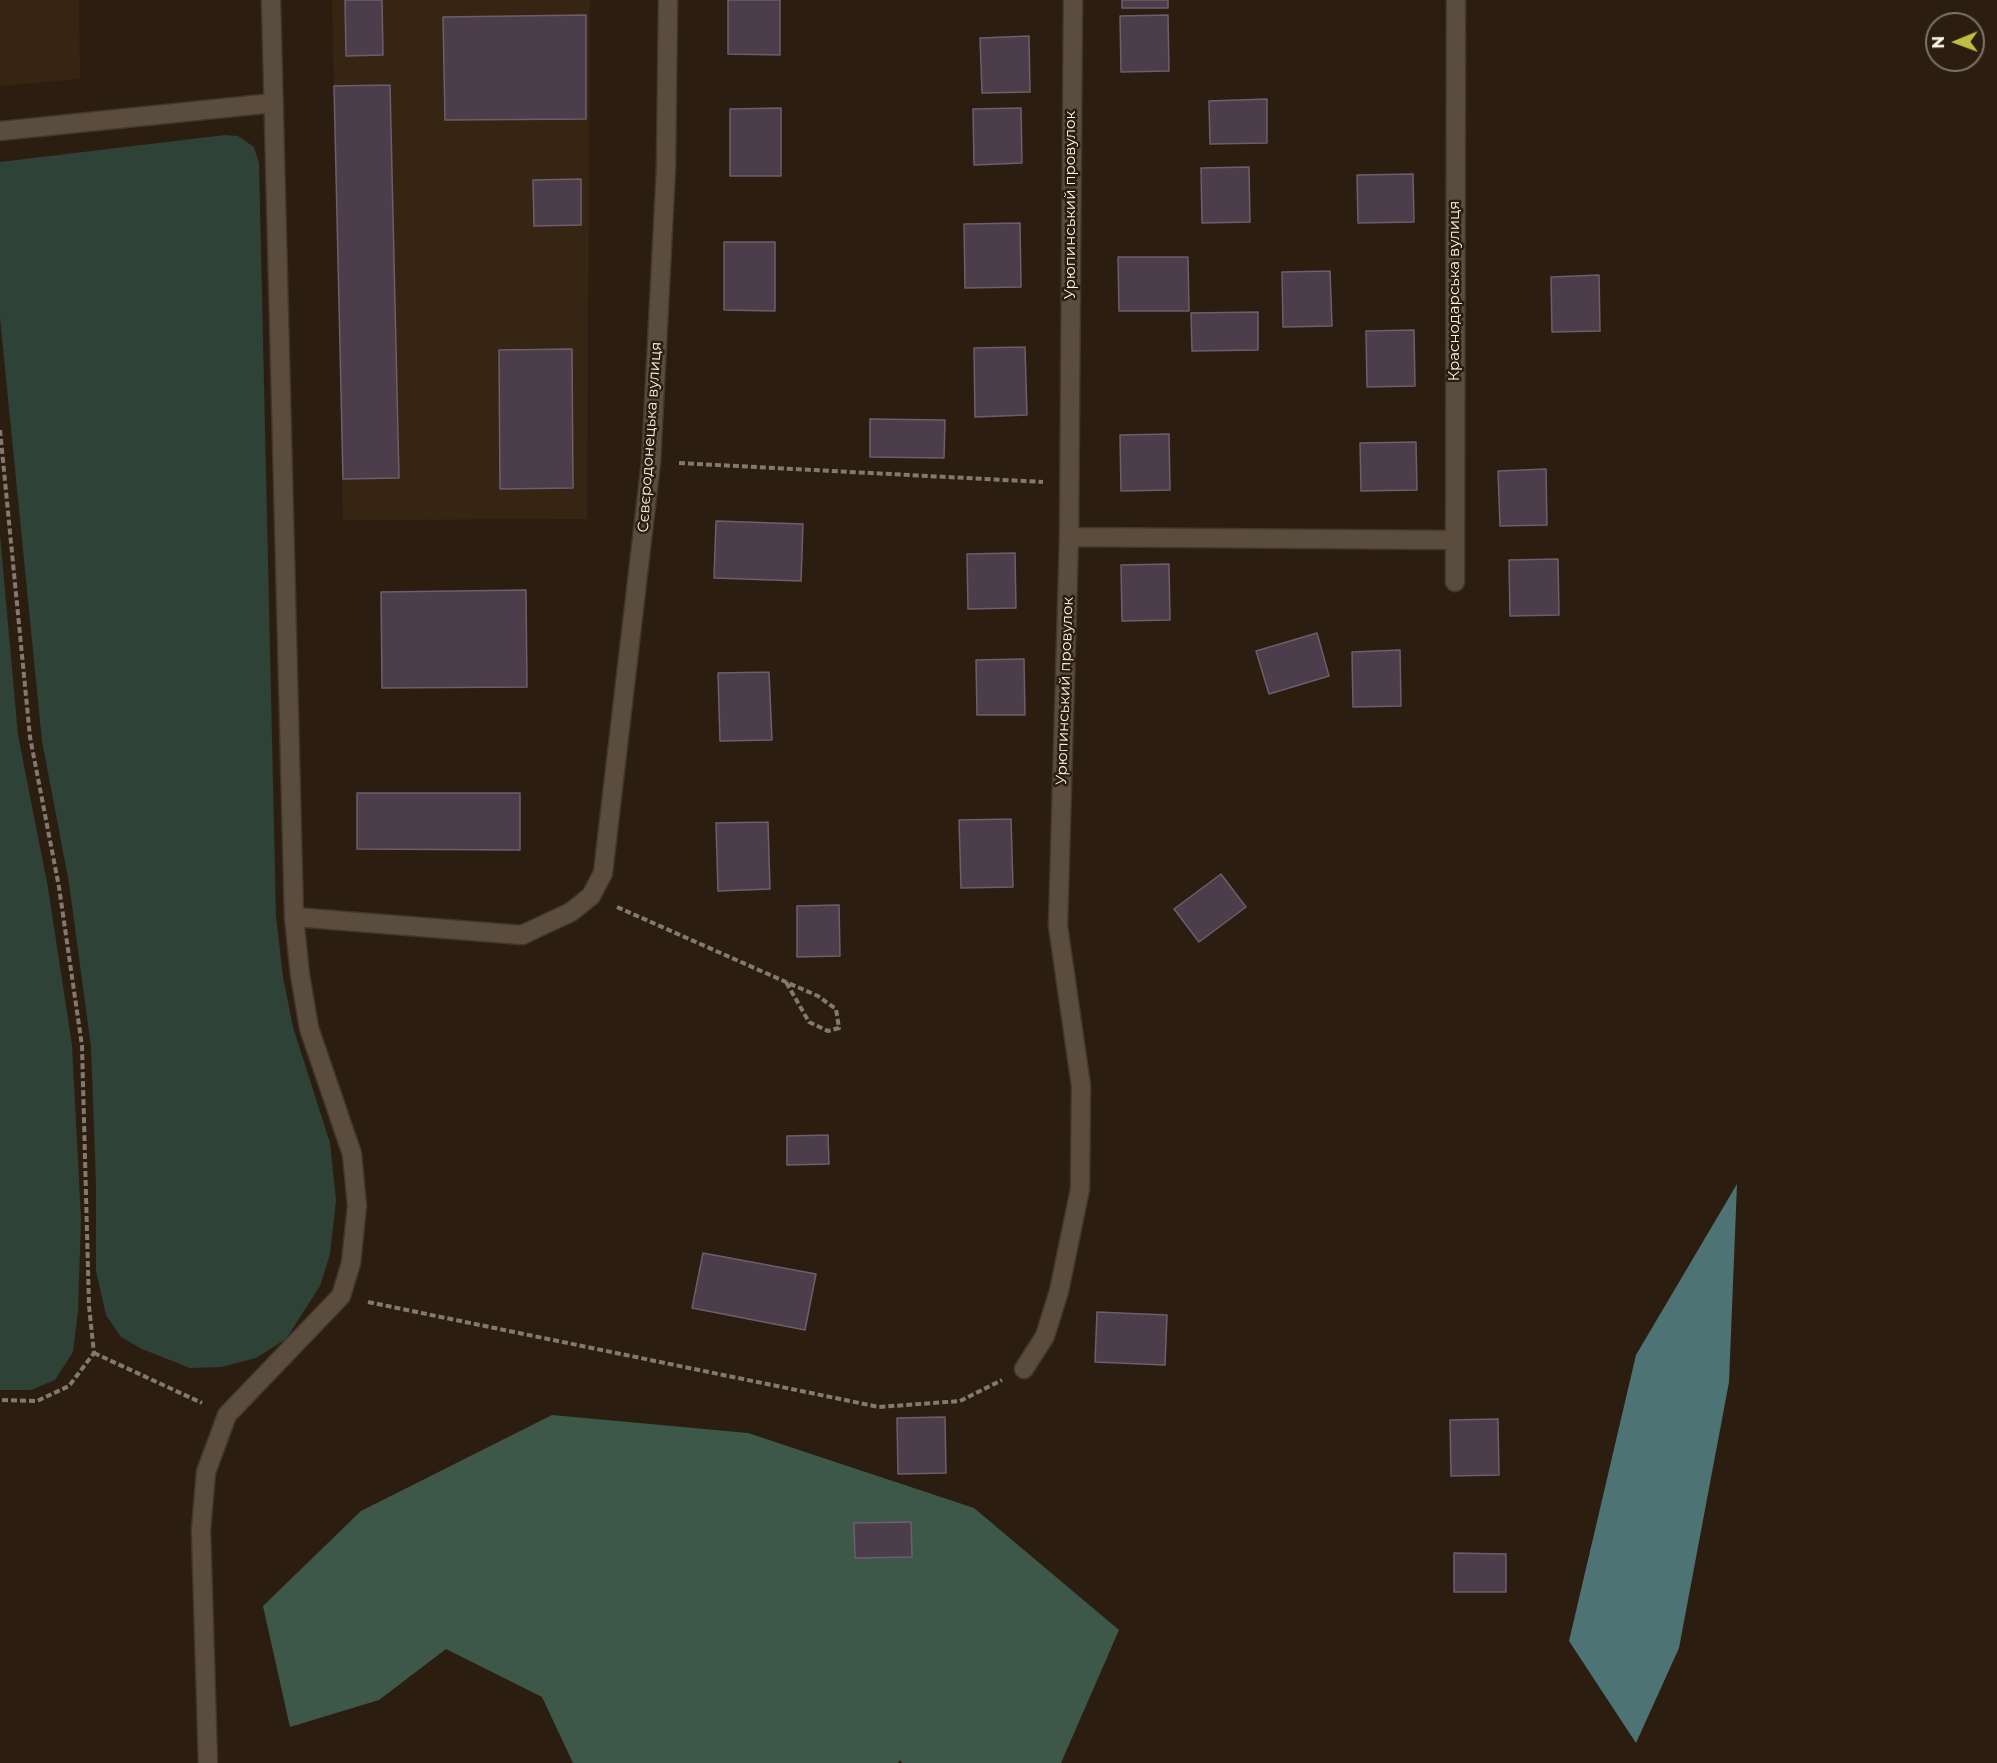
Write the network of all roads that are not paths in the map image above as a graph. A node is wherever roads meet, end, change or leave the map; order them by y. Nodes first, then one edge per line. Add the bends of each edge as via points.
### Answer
1 (271, 0) edge
2 (668, 0) edge
3 (1073, 0) edge
4 (1456, 0) edge
5 (273, 103) junction
6 (0, 131) edge
7 (1069, 537) junction
8 (1453, 540) junction
9 (1455, 582) dead end
10 (294, 917) junction
11 (1024, 1369) road end
12 (208, 1763) edge

1 - 5 street
2 - 10 street, Сєвєродонецька вулиця via 666,168 651,462 603,873 591,896 570,912 522,935
3 - 7 street, Урюпинський провулок
4 - 8 street, Краснодарська вулиця
5 - 6 street
5 - 10 street
7 - 8 street
7 - 11 street, Урюпинський провулок via 1058,926 1081,1086 1080,1189 1059,1292 1045,1336
8 - 9 street, Краснодарська вулиця
10 - 12 street via 309,1028 352,1154 357,1206 351,1263 341,1296 227,1415 206,1472 201,1530

